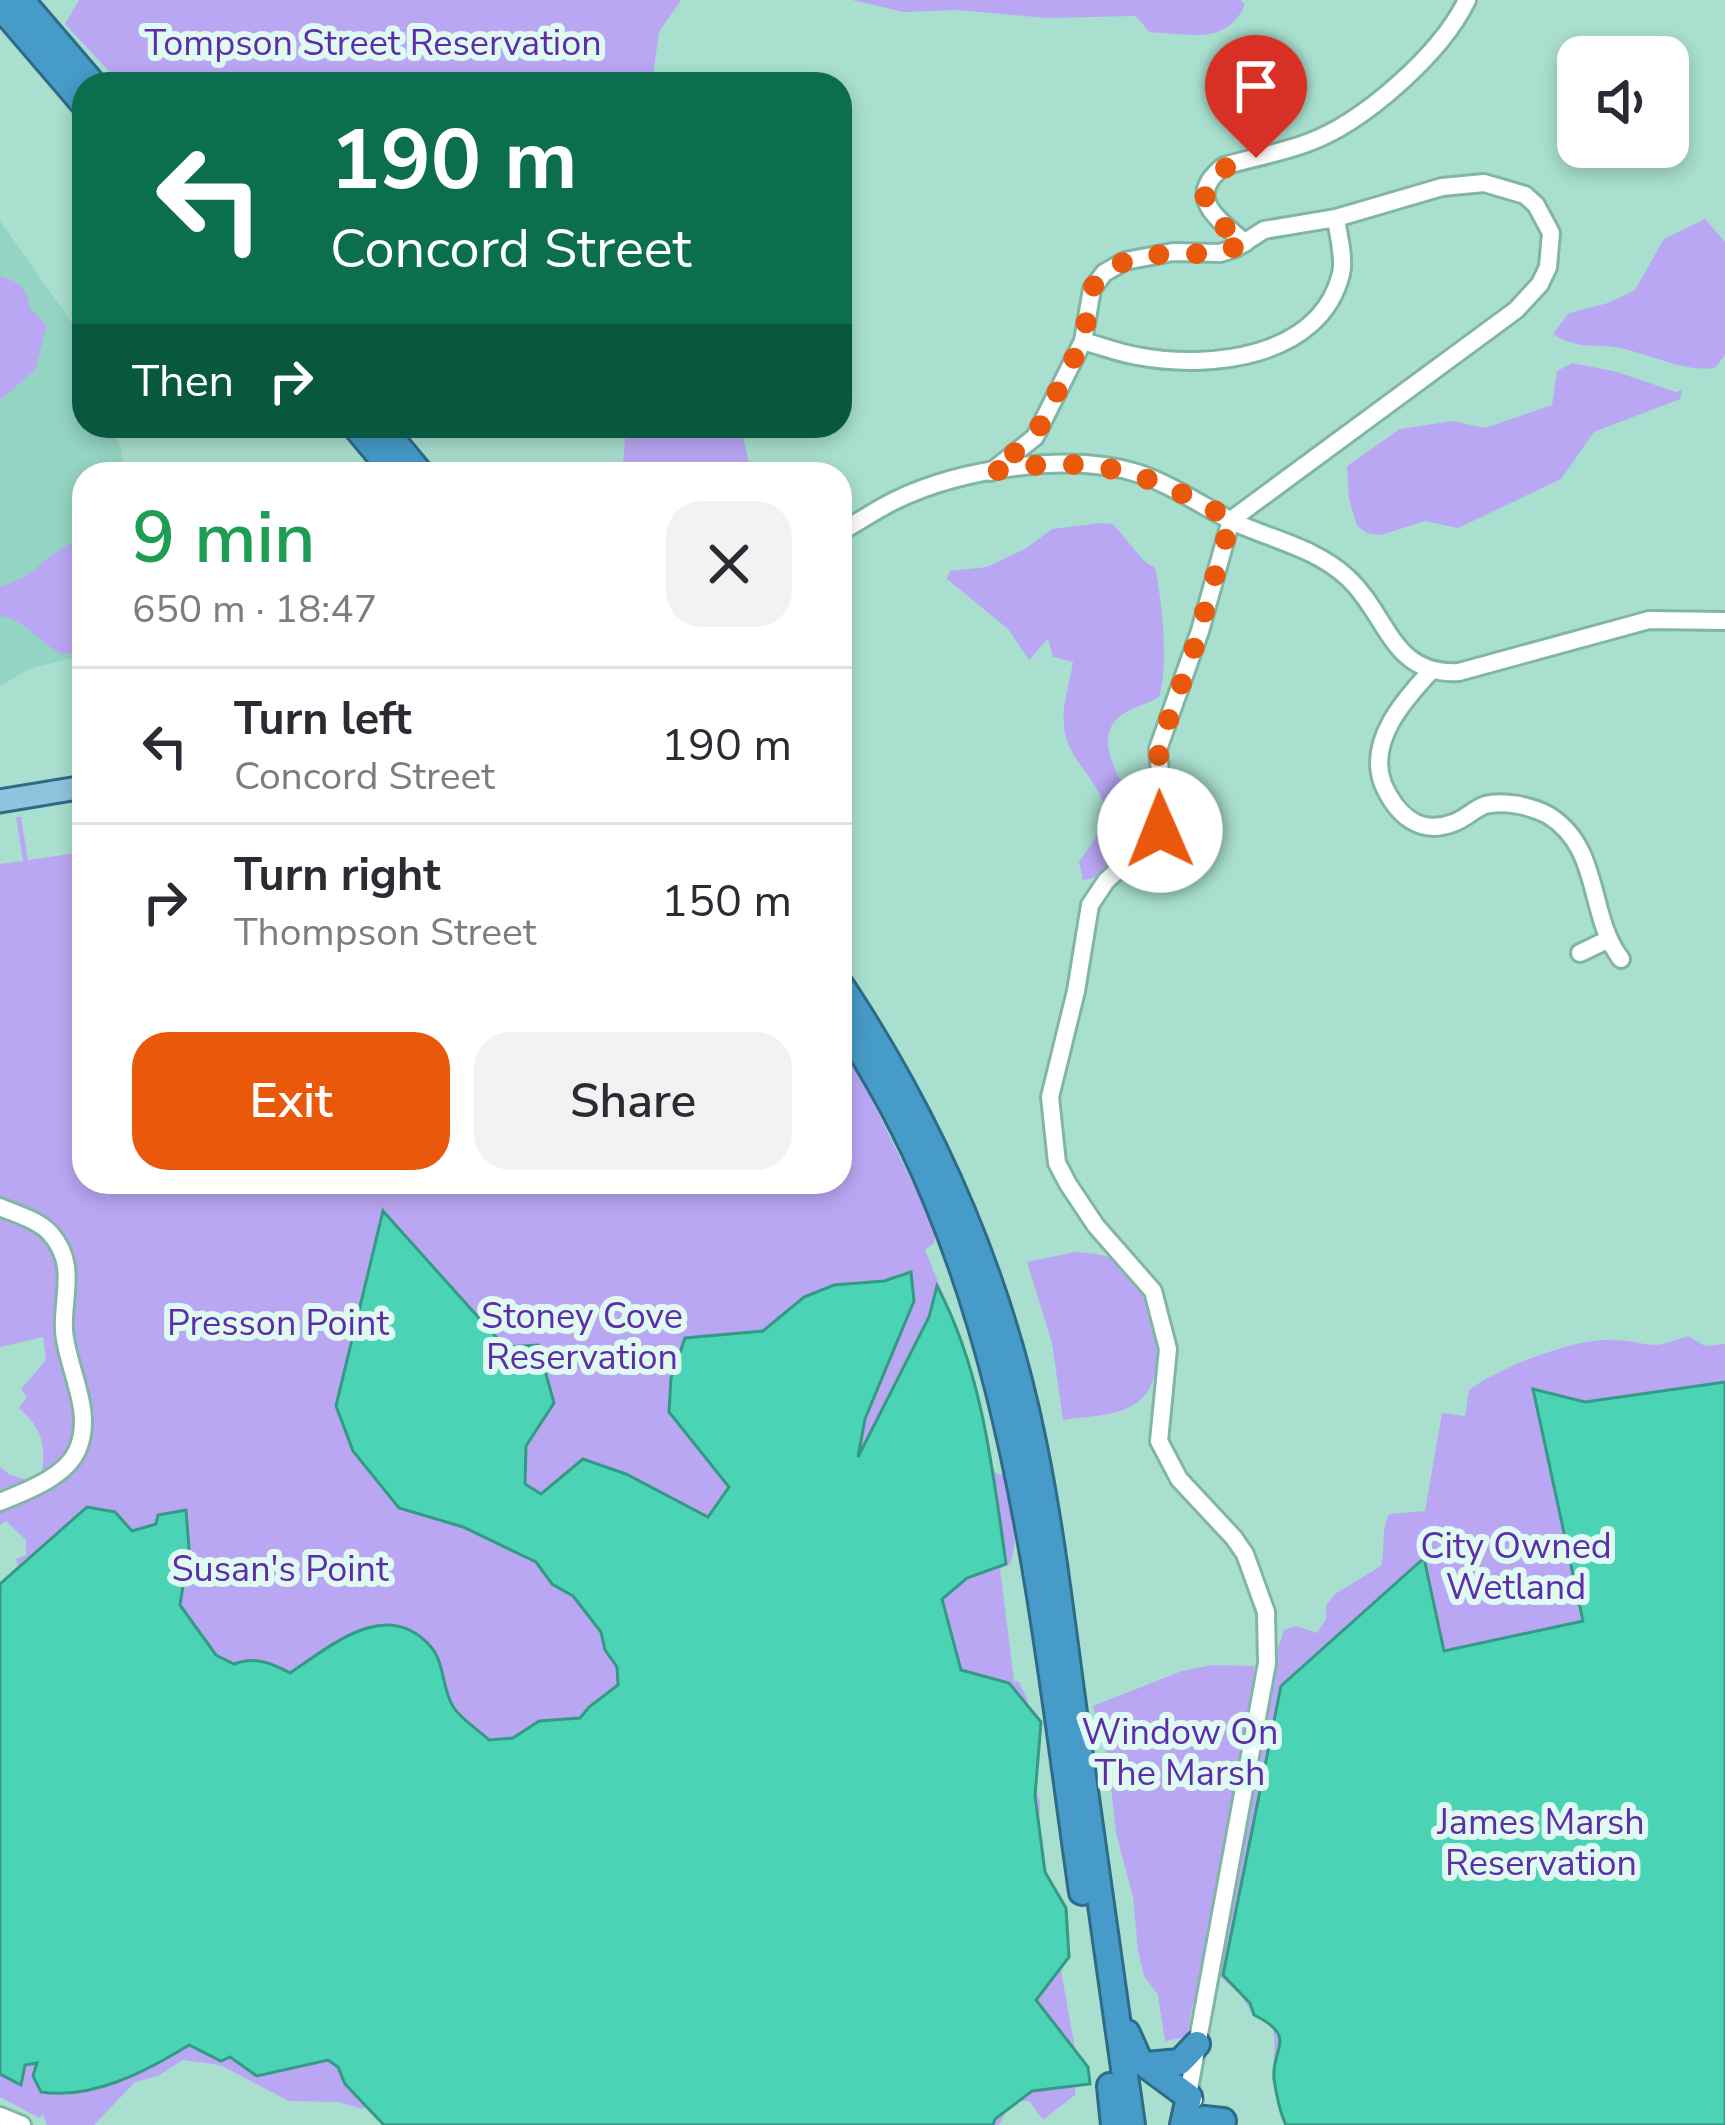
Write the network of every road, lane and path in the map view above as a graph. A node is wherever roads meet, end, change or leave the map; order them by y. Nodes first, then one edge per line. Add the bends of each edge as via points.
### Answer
1 (21, 0) edge
2 (1467, 0) edge
3 (0, 6) edge
4 (83, 72) edge
5 (72, 90) edge
6 (1336, 218) junction
7 (1245, 243) junction
8 (1083, 340) junction
9 (363, 438) edge
10 (391, 438) edge
11 (384, 462) edge
12 (411, 462) edge
13 (991, 472) junction
14 (1231, 520) junction
15 (852, 525) edge
16 (1725, 621) edge
17 (1430, 671) junction
18 (72, 789) edge
19 (0, 801) edge
20 (1607, 940) junction
21 (1580, 953) dead end
22 (1621, 958) dead end
23 (852, 1003) edge
24 (852, 1041) edge
25 (0, 1207) edge
26 (0, 1502) edge
27 (1097, 1878) junction
28 (1197, 2044) junction
29 (1146, 2065) junction
30 (1189, 2097) junction
31 (0, 2116) edge
32 (1226, 2123) edge
33 (22, 2125) edge
34 (1115, 2125) edge
35 (1132, 2125) edge
36 (1187, 2125) edge

1 - 4 highway
2 - 7 street via 1418,67 1369,106 1306,144 1214,174 1207,207
3 - 5 highway
6 - 7 street via 1264,230
6 - 8 street via 1343,269 1331,300 1305,333 1276,347 1172,360
6 - 14 street via 1442,187 1508,188 1545,219 1552,249 1540,284 1486,335
7 - 8 street via 1114,266 1092,289
8 - 13 street via 1035,436
9 - 11 highway
10 - 12 highway
13 - 14 street via 1025,465 1121,469
13 - 15 street via 936,484
14 - 17 street via 1328,562 1363,594 1406,656
14 - 28 street via 1158,749 1164,820 1090,905 1050,1097 1057,1163 1083,1209 1153,1291 1168,1348 1161,1446 1179,1479 1241,1548 1266,1612 1267,1663
16 - 17 street via 1649,620 1460,672
17 - 20 street via 1380,743 1378,768 1402,817 1440,827 1509,803 1547,814 1585,857
18 - 19 main road
20 - 21 street
20 - 22 street
23 - 27 highway via 927,1133 1010,1346 1042,1488
24 - 34 highway via 924,1172 1002,1391 1028,1516
25 - 26 street via 47,1229 65,1262 64,1333 81,1435 56,1474
27 - 29 highway via 1130,2043
27 - 35 highway
28 - 29 highway via 1180,2062
28 - 30 street
29 - 30 highway
30 - 32 street
30 - 36 highway
31 - 33 street
32 - 36 highway

